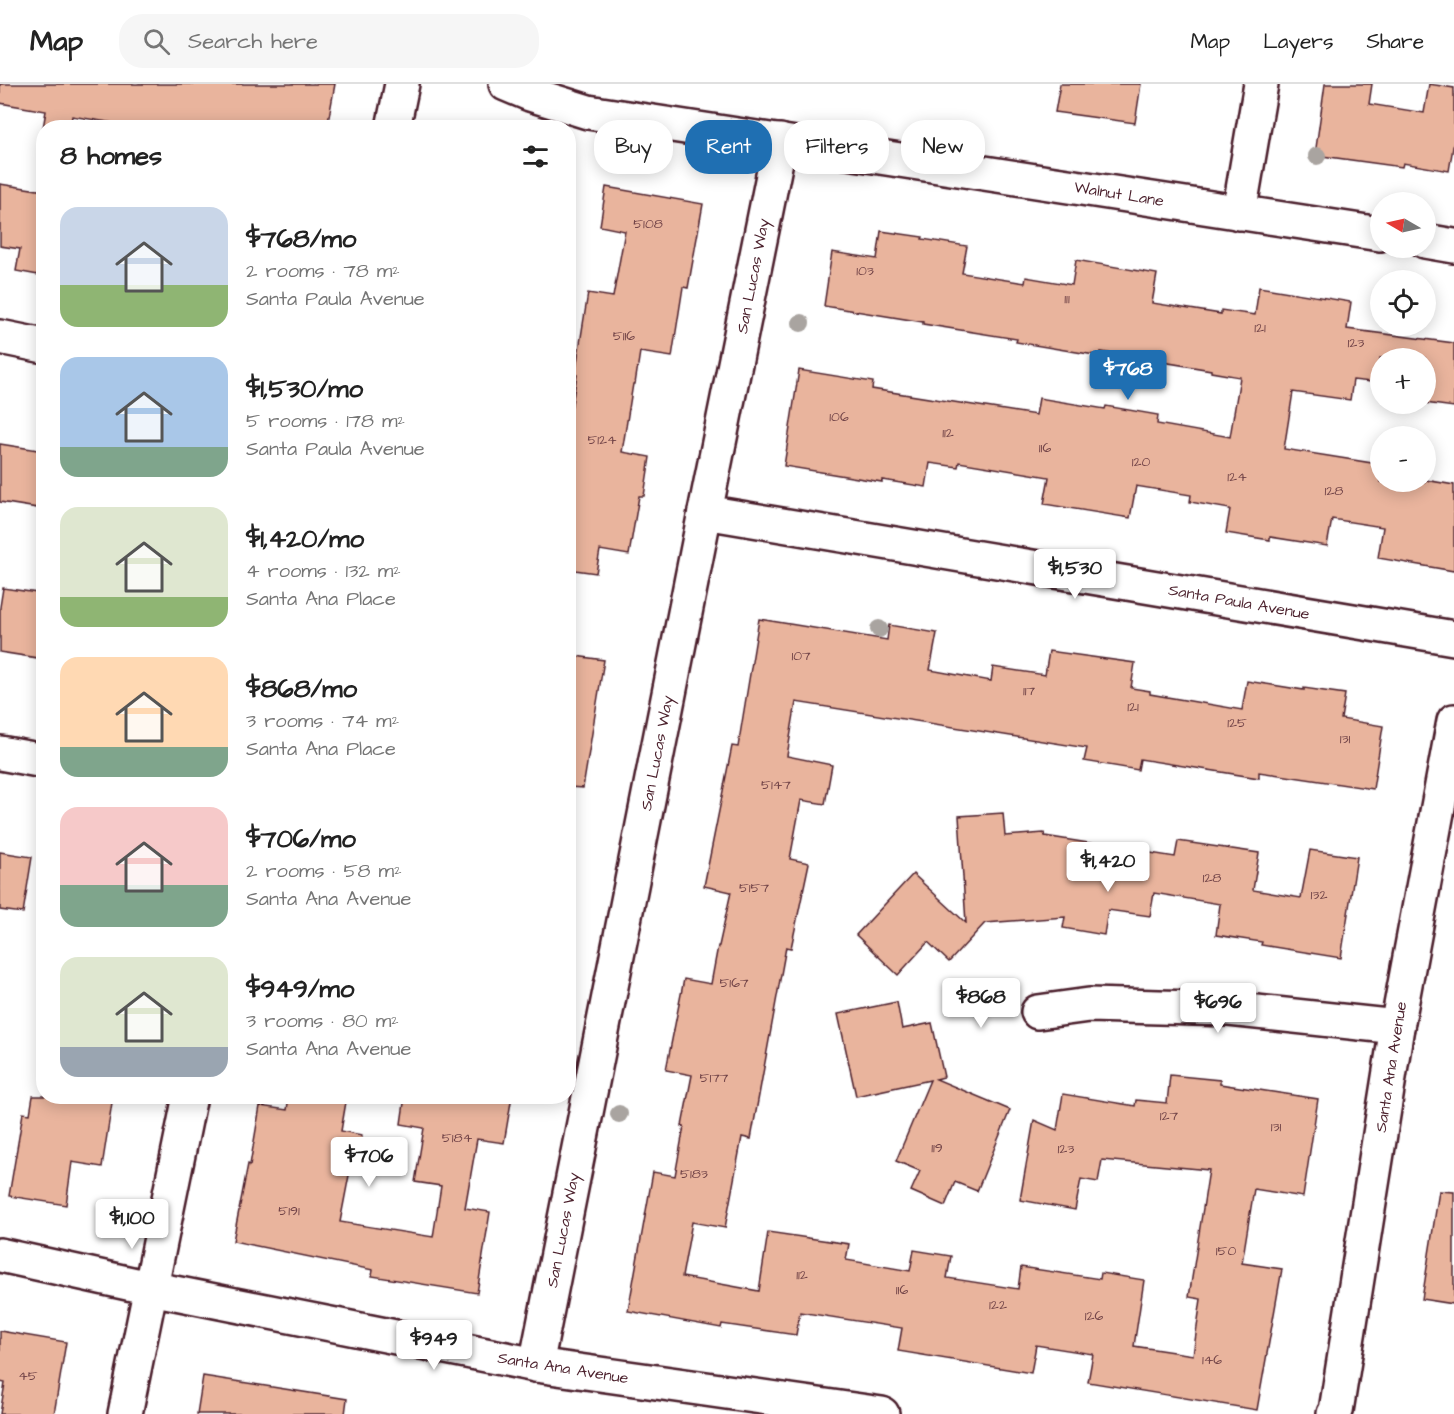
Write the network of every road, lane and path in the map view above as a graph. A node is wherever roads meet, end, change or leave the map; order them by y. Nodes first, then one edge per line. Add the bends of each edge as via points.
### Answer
1 (402, 84) edge
2 (506, 84) edge
3 (1261, 84) edge
4 (395, 120) edge
5 (780, 141) junction
6 (1239, 213) junction
7 (1370, 233) edge
8 (1436, 243) edge
9 (1454, 246) edge
10 (0, 337) edge
11 (36, 344) edge
12 (705, 512) junction
13 (1454, 638) edge
14 (1454, 721) edge
15 (0, 753) edge
16 (36, 760) edge
17 (1038, 1012) dead end
18 (1397, 1027) junction
19 (188, 1104) edge
20 (0, 1255) edge
21 (150, 1288) junction
22 (536, 1365) junction
23 (125, 1414) edge
24 (882, 1414) edge
25 (1334, 1414) edge

1 - 4 street
2 - 5 street, Walnut Lane via 588,112
3 - 6 street
5 - 6 street, Walnut Lane
5 - 12 street, San Lucas Way
6 - 7 street, Walnut Lane
8 - 9 street
10 - 11 street
12 - 13 street, Santa Paula Avenue
12 - 22 street, San Lucas Way
14 - 18 street, Santa Ana Avenue
15 - 16 street
17 - 18 street via 1089,1005 1229,1009
18 - 25 street, Santa Ana Avenue
19 - 21 street
20 - 21 street, Santa Ana Avenue
21 - 22 street, Santa Ana Avenue
21 - 23 street
22 - 24 street, Santa Ana Avenue

